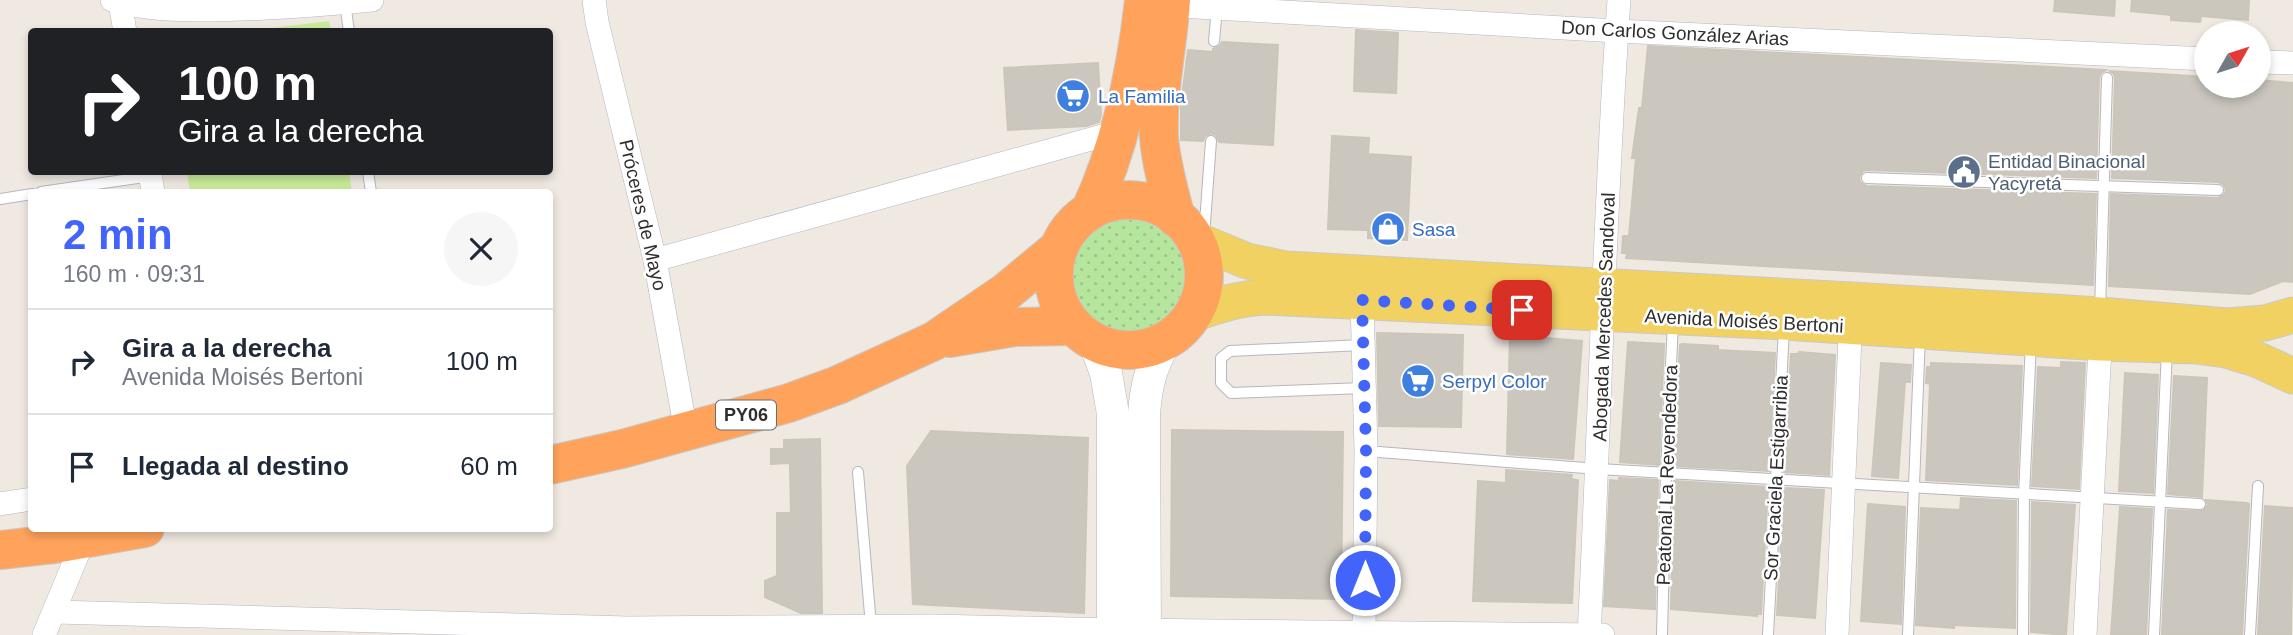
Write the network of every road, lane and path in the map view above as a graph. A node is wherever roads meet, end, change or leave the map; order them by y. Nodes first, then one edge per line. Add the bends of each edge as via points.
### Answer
1 (372, 0) edge
2 (594, 0) edge
3 (1619, 0) edge
4 (116, 1) edge
5 (345, 1) edge
6 (1158, 2) edge
7 (1217, 8) junction
8 (124, 28) edge
9 (348, 28) edge
10 (1617, 31) junction
11 (1214, 41) dead end
12 (2194, 58) edge
13 (2272, 62) edge
14 (2293, 63) edge
15 (2107, 78) dead end
16 (1121, 131) junction
17 (1211, 141) dead end
18 (1867, 178) dead end
19 (151, 180) edge
20 (2105, 185) junction
21 (68, 189) edge
22 (2218, 190) dead end
23 (28, 195) edge
24 (0, 199) edge
25 (1090, 211) junction
26 (1191, 234) junction
27 (1059, 248) junction
28 (655, 260) junction
29 (1362, 300) junction
30 (1603, 300) junction
31 (1851, 313) junction
32 (1193, 314) junction
33 (2293, 315) edge
34 (1673, 316) junction
35 (1784, 322) junction
36 (2101, 329) junction
37 (1920, 332) junction
38 (1084, 334) junction
39 (2031, 339) junction
40 (1166, 340) junction
41 (934, 341) junction
42 (2167, 343) junction
43 (1363, 345) junction
44 (2293, 376) edge
45 (1364, 388) junction
46 (686, 431) junction
47 (1366, 451) junction
48 (553, 465) edge
49 (1598, 469) junction
50 (858, 472) dead end
51 (1665, 473) junction
52 (1775, 480) junction
53 (1843, 482) junction
54 (2258, 486) dead end
55 (1914, 488) junction
56 (2024, 495) junction
57 (2093, 499) junction
58 (28, 500) edge
59 (2158, 502) junction
60 (0, 504) edge
61 (2200, 504) dead end
62 (123, 532) edge
63 (69, 542) junction
64 (0, 551) edge
65 (55, 611) junction
66 (344, 627) edge
67 (628, 631) edge
68 (871, 631) edge
69 (1364, 631) junction
70 (1113, 633) edge
71 (1145, 633) edge
72 (1522, 634) edge
73 (44, 635) edge
74 (56, 635) edge
75 (1589, 635) edge
76 (1603, 635) edge
77 (1662, 635) edge
78 (1768, 635) edge
79 (1837, 635) edge
80 (1908, 635) edge
81 (2023, 635) edge
82 (2085, 635) edge
83 (2154, 635) edge
84 (2250, 635) edge

1 - 5 street
2 - 28 street, Próceres de Mayo
3 - 10 street, Abogada Mercedes Sandoval
4 - 5 street via 193,10
4 - 8 street
5 - 9 lane
6 - 7 street, Don Carlos González Arias
6 - 16 highway, PY06
6 - 26 highway, PY06 via 1162,162
7 - 10 street, Don Carlos González Arias
7 - 11 lane
10 - 12 street, Don Carlos González Arias
10 - 30 street, Abogada Mercedes Sandoval
13 - 14 street
15 - 20 lane
16 - 25 highway, PY06
16 - 28 street
17 - 26 lane
18 - 20 lane
19 - 21 lane
20 - 22 lane
20 - 36 lane
23 - 24 lane
25 - 26 highway via 1109,203 1139,201 1159,207
25 - 27 highway, PY06 via 1072,227
26 - 30 main road, Avenida Moisés Bertoni via 1247,261 1286,269
26 - 32 highway, PY06 via 1202,258 1204,277
27 - 38 highway, PY06 via 1054,271 1061,307
27 - 41 highway, PY06 via 1006,292
28 - 46 street, Próceres de Mayo
29 - 30 main road, Avenida Moisés Bertoni
29 - 32 main road, Avenida Moisés Bertoni via 1245,298
29 - 43 street
30 - 31 main road, Avenida Moisés Bertoni
30 - 34 main road, Avenida Moisés Bertoni
30 - 49 street, Abogada Mercedes Sandoval
31 - 35 main road, Avenida Moisés Bertoni
31 - 36 main road, Avenida Moisés Bertoni
31 - 37 main road, Avenida Moisés Bertoni
31 - 53 street
32 - 40 highway, PY06
33 - 36 main road, Avenida Moisés Bertoni via 2227,326
34 - 35 main road, Avenida Moisés Bertoni
34 - 51 lane, Peatonal La Revendedora
35 - 52 lane, Sor Graciela Estigarribia
36 - 39 main road, Avenida Moisés Bertoni
36 - 42 main road, Avenida Moisés Bertoni
36 - 57 street
37 - 39 main road, Avenida Moisés Bertoni
37 - 55 lane
38 - 40 highway, PY06 via 1114,349 1136,350
38 - 41 highway, PY06 via 1015,327
38 - 70 main road via 1106,373 1113,414
39 - 56 lane
40 - 71 main road via 1146,387
41 - 46 highway, PY06 via 789,403
42 - 44 main road, Avenida Moisés Bertoni via 2226,350
42 - 59 lane
43 - 45 street
43 - 45 lane via 1230,351 1220,358 1221,383 1231,393
45 - 47 street
46 - 48 highway, PY06
47 - 49 lane
47 - 69 street
49 - 51 lane
49 - 75 street, Abogada Mercedes Sandoval
50 - 68 lane
51 - 52 lane
51 - 77 lane, Peatonal La Revendedora
52 - 53 lane
52 - 78 lane, Sor Graciela Estigarribia
53 - 55 lane
53 - 79 street
54 - 84 lane
55 - 56 lane
55 - 80 lane
56 - 57 lane
56 - 81 lane
57 - 59 lane
57 - 82 street
58 - 60 street
59 - 61 lane
59 - 83 lane
62 - 63 highway
63 - 64 highway
63 - 65 street
65 - 66 street
65 - 73 street
65 - 74 street
66 - 67 street
67 - 68 street
68 - 70 street
69 - 71 street
69 - 72 street
70 - 71 street
72 - 75 street
75 - 76 street

